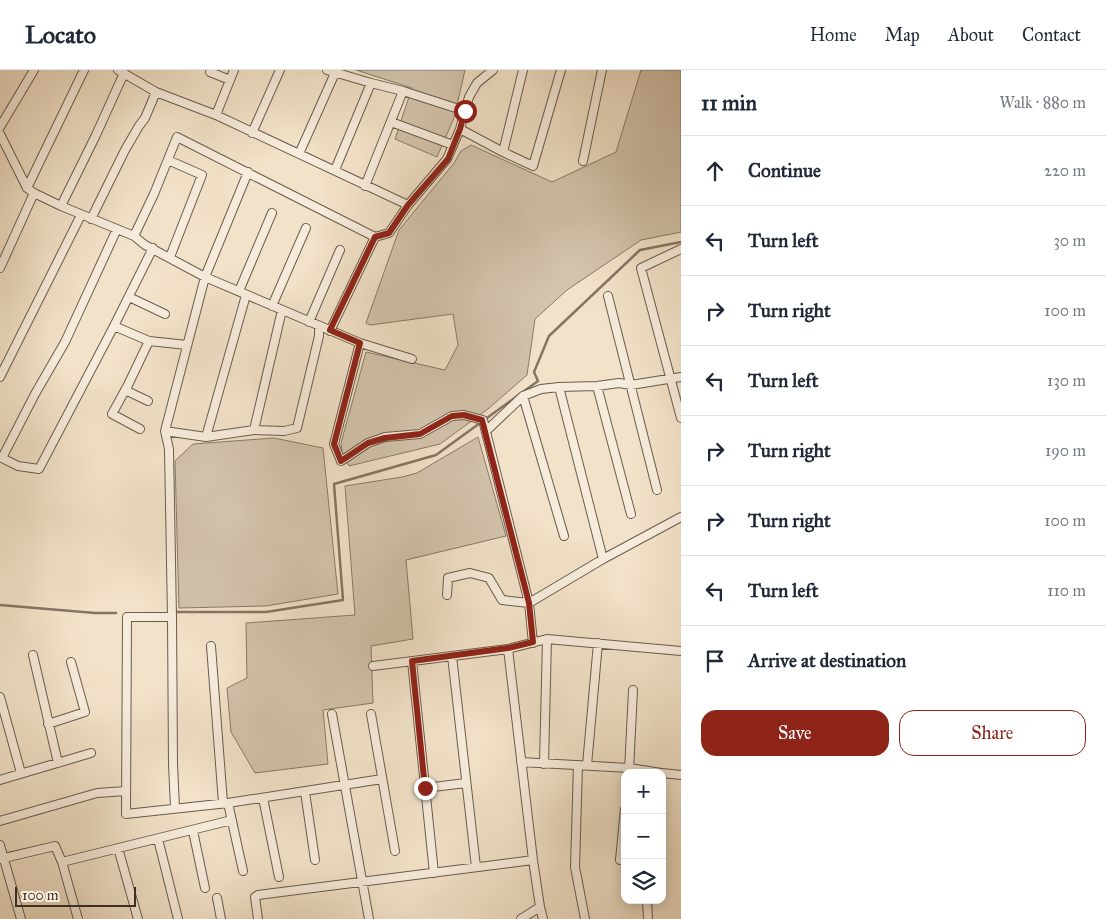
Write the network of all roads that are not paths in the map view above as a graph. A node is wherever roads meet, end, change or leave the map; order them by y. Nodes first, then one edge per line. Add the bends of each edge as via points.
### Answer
1 (34, 70) edge
2 (84, 70) edge
3 (234, 70) edge
4 (280, 70) edge
5 (493, 70) edge
6 (523, 70) edge
7 (561, 70) edge
8 (602, 70) edge
9 (331, 71) edge
10 (121, 72) edge
11 (210, 72) dead end
12 (230, 80) junction
13 (371, 83) junction
14 (403, 91) junction
15 (156, 92) junction
16 (465, 111) junction
17 (216, 115) junction
18 (391, 122) junction
19 (0, 127) edge
20 (460, 129) junction
21 (252, 133) junction
22 (0, 134) edge
23 (453, 145) junction
24 (503, 152) junction
25 (299, 154) junction
26 (168, 160) junction
27 (583, 161) dead end
28 (335, 170) junction
29 (248, 172) junction
30 (365, 186) junction
31 (27, 188) junction
32 (34, 193) junction
33 (408, 205) junction
34 (61, 206) junction
35 (272, 213) dead end
36 (80, 215) junction
37 (91, 220) junction
38 (306, 228) dead end
39 (116, 229) junction
40 (134, 236) junction
41 (375, 237) junction
42 (152, 248) junction
43 (681, 249) edge
44 (340, 250) dead end
45 (170, 257) junction
46 (0, 268) edge
47 (205, 277) junction
48 (243, 293) junction
49 (608, 296) dead end
50 (129, 297) junction
51 (272, 306) junction
52 (282, 310) junction
53 (165, 314) dead end
54 (309, 322) junction
55 (114, 326) junction
56 (319, 326) junction
57 (330, 330) junction
58 (149, 341) junction
59 (360, 343) junction
60 (187, 345) junction
61 (412, 359) dead end
62 (0, 377) edge
63 (681, 377) edge
64 (671, 379) junction
65 (631, 385) junction
66 (597, 386) junction
67 (559, 387) junction
68 (125, 390) junction
69 (523, 396) junction
70 (148, 401) dead end
71 (681, 418) edge
72 (484, 425) junction
73 (140, 429) dead end
74 (254, 430) junction
75 (165, 431) junction
76 (206, 437) junction
77 (1, 457) edge
78 (657, 490) dead end
79 (631, 514) dead end
80 (681, 517) edge
81 (564, 536) dead end
82 (604, 559) junction
83 (447, 595) dead end
84 (529, 603) junction
85 (172, 617) junction
86 (547, 639) junction
87 (533, 642) junction
88 (598, 644) junction
89 (210, 646) dead end
90 (508, 648) junction
91 (681, 651) edge
92 (33, 656) dead end
93 (452, 656) junction
94 (412, 661) junction
95 (71, 662) dead end
96 (374, 666) dead end
97 (633, 690) dead end
98 (0, 697) edge
99 (332, 714) dead end
100 (371, 714) dead end
101 (48, 724) junction
102 (91, 753) dead end
103 (521, 762) junction
104 (58, 763) junction
105 (544, 764) junction
106 (578, 765) junction
107 (587, 765) junction
108 (621, 769) edge
109 (629, 769) edge
110 (21, 773) junction
111 (666, 773) edge
112 (681, 775) edge
113 (382, 779) junction
114 (0, 780) edge
115 (466, 783) junction
116 (344, 785) junction
117 (425, 788) junction
118 (126, 791) junction
119 (305, 792) junction
120 (263, 798) junction
121 (225, 803) junction
122 (175, 808) junction
123 (625, 814) edge
124 (232, 820) junction
125 (0, 821) edge
126 (193, 831) junction
127 (158, 838) junction
128 (0, 845) edge
129 (118, 848) junction
130 (396, 851) dead end
131 (2, 859) edge
132 (315, 860) dead end
133 (533, 860) junction
134 (620, 860) dead end
135 (62, 862) junction
136 (476, 868) junction
137 (243, 871) dead end
138 (434, 873) junction
139 (279, 877) dead end
140 (362, 882) junction
141 (205, 888) dead end
142 (216, 898) dead end
143 (647, 904) edge
144 (540, 907) junction
145 (21, 919) edge
146 (78, 919) edge
147 (138, 919) edge
148 (178, 919) edge
149 (221, 919) edge
150 (258, 919) edge
151 (369, 919) edge
152 (521, 919) edge
153 (543, 919) edge
154 (585, 919) edge
155 (648, 919) edge

1 - 19 street
2 - 31 street
3 - 12 street
4 - 21 street
5 - 16 street via 477,83
6 - 24 street
7 - 24 street via 533,166
8 - 27 street
9 - 13 street
9 - 25 street
10 - 15 street
10 - 34 street via 96,135
11 - 12 street
12 - 17 street
13 - 14 street
13 - 28 street
14 - 16 street
14 - 18 street
15 - 17 street
15 - 37 street via 146,118 125,150
16 - 20 street
17 - 21 street
18 - 23 street
18 - 30 street
20 - 23 street
20 - 24 street
21 - 25 street
22 - 31 street
23 - 33 street via 448,159
25 - 28 street
26 - 29 street via 177,137
26 - 40 street
26 - 45 street via 202,175
28 - 30 street
29 - 41 street
29 - 47 street
30 - 33 street
31 - 32 street
32 - 34 street
32 - 46 street
33 - 41 street via 389,233
34 - 36 street
35 - 48 street
36 - 37 street
36 - 62 street
37 - 39 street
38 - 51 street
39 - 40 street
39 - 77 street via 65,342
40 - 42 street
41 - 57 street
42 - 45 street
42 - 50 street
43 - 64 street via 640,268
44 - 54 street
45 - 47 street
47 - 48 street
47 - 60 street
48 - 51 street
48 - 76 street
49 - 65 street
50 - 53 street
50 - 55 street
51 - 52 street
52 - 54 street
52 - 74 street
54 - 56 street
55 - 58 street
55 - 77 street via 39,469 18,466
56 - 57 street
56 - 74 street via 297,428
57 - 59 street
58 - 60 street
58 - 68 street
59 - 61 street
59 - 72 street via 334,444 341,461 368,443 420,434 452,416 464,415
60 - 75 street
63 - 64 street
64 - 65 street
64 - 71 street
65 - 66 street
65 - 78 street
66 - 67 street
66 - 79 street
67 - 69 street
67 - 82 street
68 - 70 street
68 - 73 street via 112,414
69 - 72 street
69 - 81 street
72 - 84 street
74 - 76 street
75 - 76 street
75 - 85 street
80 - 82 street
82 - 84 street
83 - 84 street via 448,578 470,573 489,578 502,600
84 - 87 street
85 - 118 street via 127,617
85 - 122 street
86 - 87 street
86 - 88 street
86 - 105 street
87 - 90 street
88 - 91 street
88 - 107 street
89 - 121 street
90 - 93 street
90 - 103 street
92 - 101 street
93 - 94 street
93 - 115 street
94 - 96 street
94 - 117 street
95 - 101 street via 85,712
97 - 109 street
98 - 110 street
99 - 116 street
100 - 113 street
101 - 104 street
102 - 104 street
103 - 105 street
103 - 133 street
104 - 110 street
105 - 106 street
106 - 107 street
106 - 154 street via 575,867
107 - 108 street
110 - 114 street
111 - 112 street
113 - 116 street
113 - 130 street
115 - 117 street
115 - 136 street
116 - 119 street
116 - 140 street
117 - 138 street
118 - 122 street via 126,814
118 - 125 street via 97,793
119 - 120 street
119 - 132 street
120 - 121 street
120 - 139 street
121 - 122 street
121 - 124 street
123 - 134 street
124 - 126 street
124 - 137 street
126 - 127 street
126 - 141 street
127 - 129 street
127 - 148 street
128 - 131 street
129 - 135 street
129 - 147 street
131 - 135 street via 55,846
131 - 145 street
133 - 136 street
133 - 144 street
135 - 146 street
136 - 138 street
138 - 140 street
140 - 150 street via 258,895 255,897
140 - 151 street
142 - 149 street
143 - 155 street
144 - 152 street
144 - 153 street

